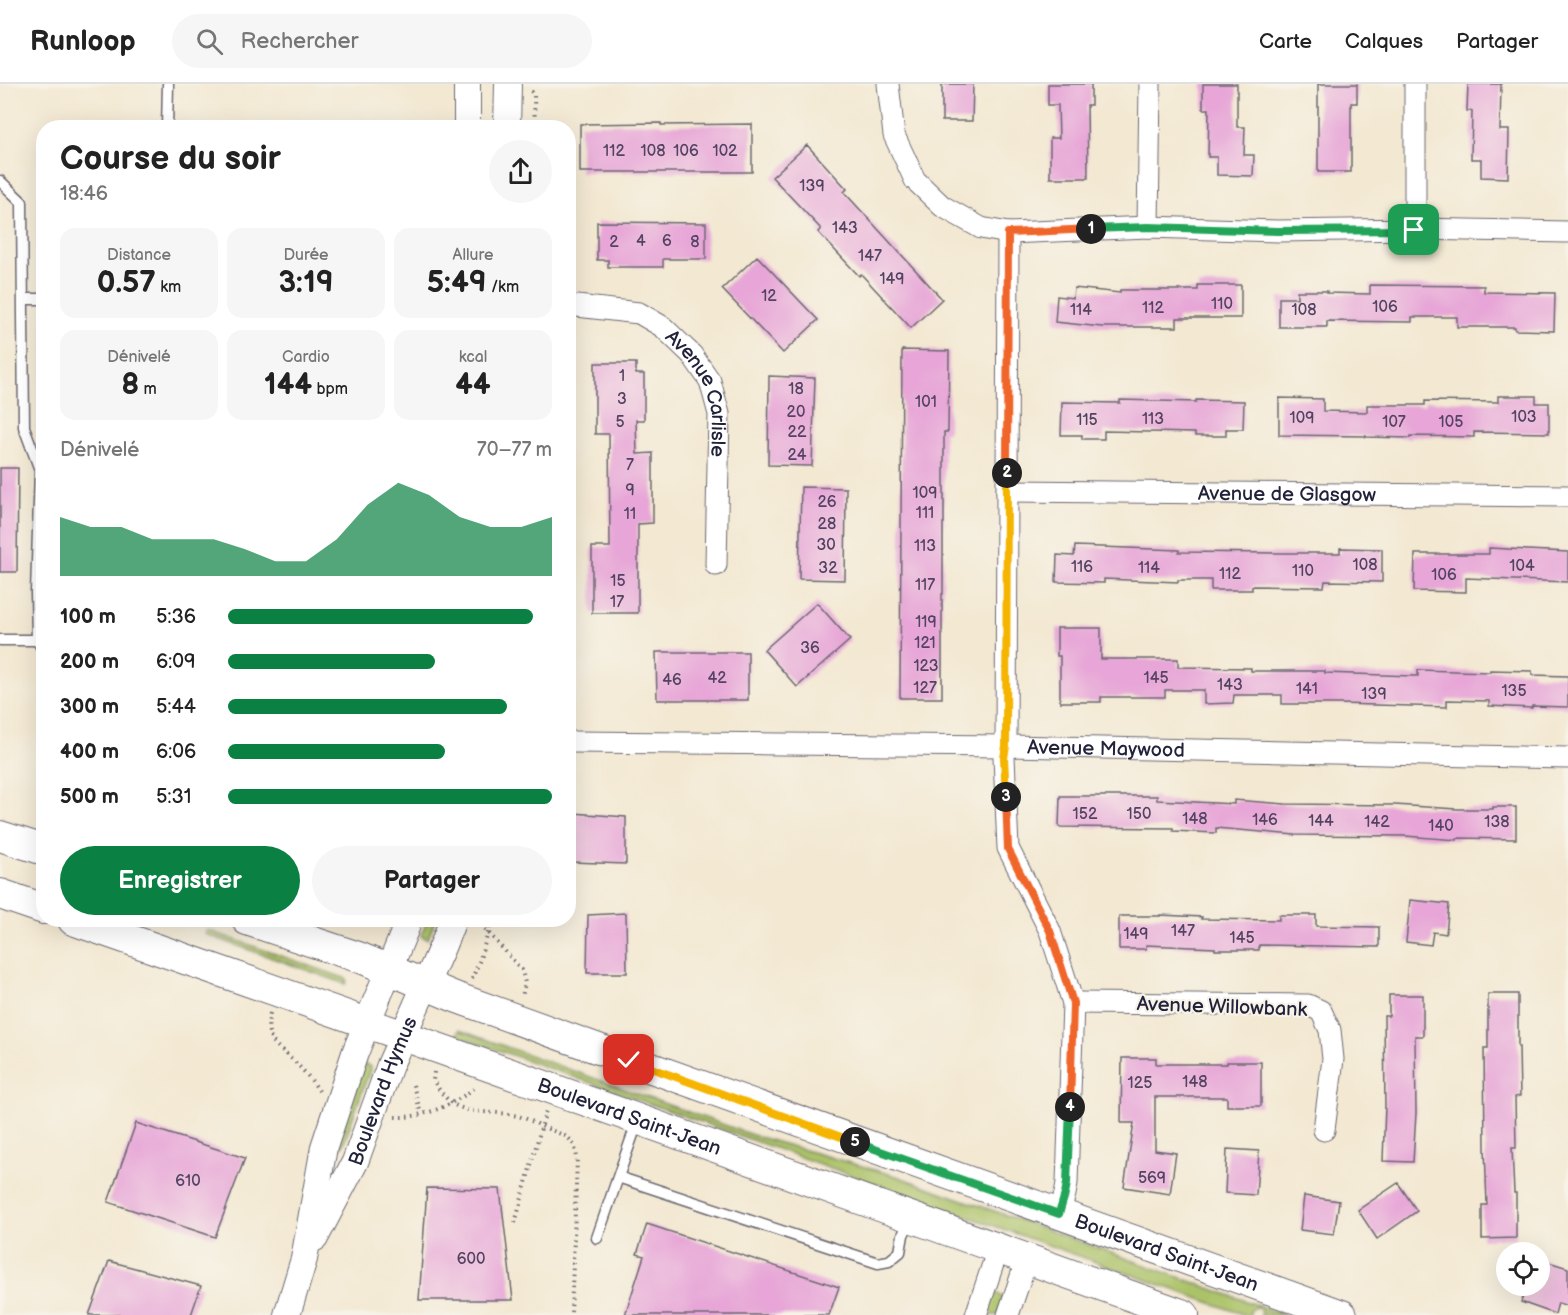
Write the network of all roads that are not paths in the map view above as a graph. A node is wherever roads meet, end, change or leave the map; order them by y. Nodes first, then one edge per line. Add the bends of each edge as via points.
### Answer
1 (168, 84) edge
2 (467, 84) edge
3 (508, 84) edge
4 (888, 84) edge
5 (1150, 84) edge
6 (1415, 84) edge
7 (167, 120) edge
8 (467, 120) edge
9 (507, 120) edge
10 (0, 181) edge
11 (1148, 227) junction
12 (1414, 230) junction
13 (1568, 232) edge
14 (1008, 233) junction
15 (24, 299) junction
16 (36, 299) edge
17 (576, 306) edge
18 (36, 459) edge
19 (1007, 491) junction
20 (1568, 496) edge
21 (716, 565) dead end
22 (0, 640) edge
23 (36, 640) edge
24 (576, 742) edge
25 (1006, 746) junction
26 (1568, 758) edge
27 (0, 836) edge
28 (36, 847) edge
29 (0, 894) edge
30 (36, 906) edge
31 (93, 927) edge
32 (269, 927) edge
33 (406, 927) edge
34 (450, 927) edge
35 (389, 969) junction
36 (426, 984) junction
37 (1073, 1003) junction
38 (367, 1023) junction
39 (403, 1036) junction
40 (638, 1119) junction
41 (1324, 1130) dead end
42 (618, 1176) junction
43 (1059, 1214) junction
44 (911, 1218) junction
45 (597, 1238) dead end
46 (998, 1249) junction
47 (304, 1259) junction
48 (1028, 1259) junction
49 (286, 1315) edge
50 (976, 1315) edge
51 (1008, 1315) edge
52 (1184, 1315) edge
53 (1342, 1315) edge

1 - 7 lane
2 - 8 street
3 - 9 street
4 - 14 street via 894,135 915,180 942,206 981,228
5 - 11 street
6 - 12 street
10 - 15 lane via 22,202
11 - 12 street
11 - 14 street
12 - 13 street
14 - 19 street
15 - 16 lane
15 - 18 lane via 24,427
17 - 21 street, Avenue Carlisle via 639,313 663,327 692,355 710,381 719,414
19 - 20 street, Avenue de Glasgow
19 - 25 street
22 - 23 lane
24 - 25 street, Avenue Maywood
25 - 26 street, Avenue Maywood
25 - 37 street via 1008,849 1050,931
27 - 28 main road
29 - 30 main road
31 - 38 main road, Boulevard Saint-Jean
32 - 35 main road, Boulevard Saint-Jean
33 - 35 street, Boulevard Hymus
34 - 36 street, Boulevard Hymus
35 - 36 main road, Boulevard Saint-Jean
35 - 38 street, Boulevard Hymus
36 - 39 street, Boulevard Hymus
36 - 43 main road, Boulevard Saint-Jean
37 - 41 street, Avenue Willowbank via 1308,1005 1321,1011 1330,1030 1333,1059
37 - 43 street via 1067,1183
38 - 39 main road, Boulevard Saint-Jean
38 - 47 street, Boulevard Hymus via 324,1147
39 - 40 main road, Boulevard Saint-Jean
39 - 47 street, Boulevard Hymus via 355,1162
40 - 42 lane
40 - 44 main road, Boulevard Saint-Jean
42 - 44 lane via 878,1263 889,1261 900,1252
42 - 45 lane
43 - 53 main road, Boulevard Saint-Jean
44 - 46 main road, Boulevard Saint-Jean
46 - 48 main road, Boulevard Saint-Jean
46 - 50 street
47 - 49 street, Boulevard Hymus
48 - 51 street
48 - 52 main road, Boulevard Saint-Jean

